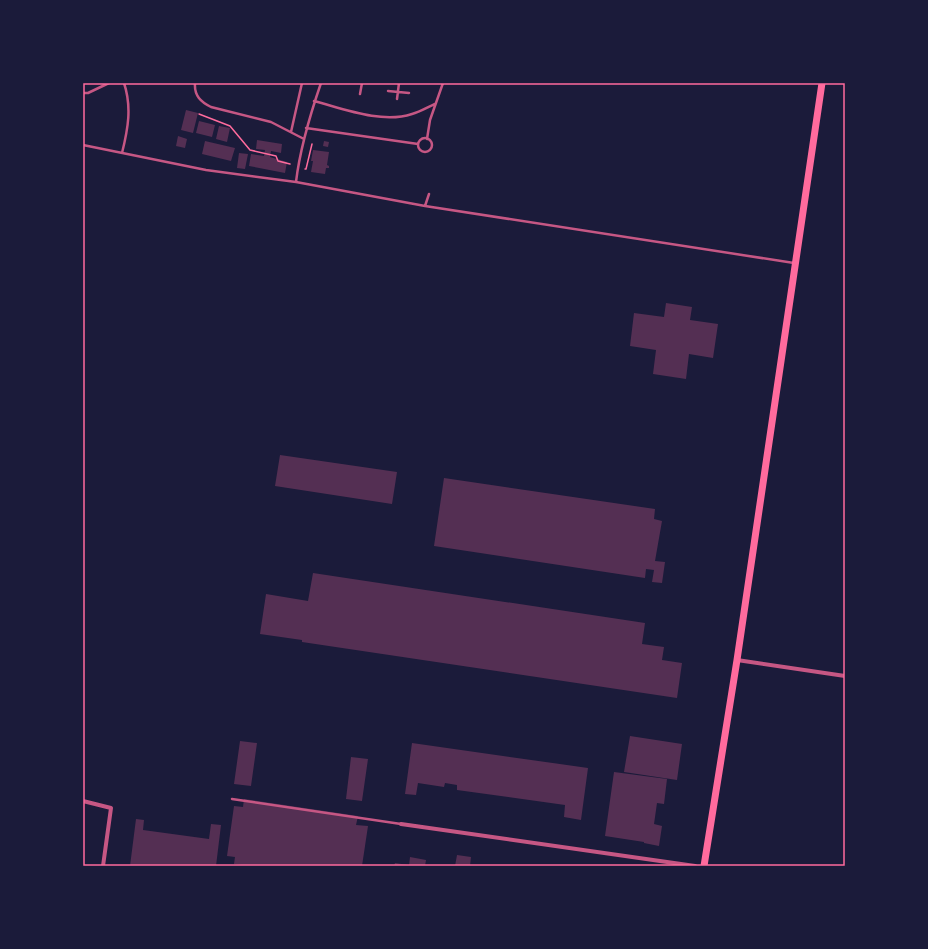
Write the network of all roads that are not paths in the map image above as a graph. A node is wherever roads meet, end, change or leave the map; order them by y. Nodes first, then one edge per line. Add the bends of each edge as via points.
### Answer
1 (109, 83) edge
2 (124, 83) edge
3 (195, 83) edge
4 (302, 83) edge
5 (320, 83) edge
6 (362, 83) edge
7 (399, 83) edge
8 (443, 83) edge
9 (822, 83) edge
10 (388, 90) dead end
11 (398, 92) junction
12 (83, 93) edge
13 (409, 93) dead end
14 (360, 94) dead end
15 (397, 100) dead end
16 (314, 101) junction
17 (435, 104) junction
18 (306, 128) junction
19 (290, 132) junction
20 (304, 139) junction
21 (427, 139) junction
22 (418, 144) junction
23 (83, 145) edge
24 (122, 153) junction
25 (296, 182) junction
26 (429, 194) dead end
27 (425, 206) junction
28 (795, 263) junction
29 (737, 660) junction
30 (845, 676) edge
31 (232, 799) dead end
32 (83, 801) edge
33 (401, 824) joint
34 (103, 866) edge
35 (695, 866) edge
36 (704, 866) edge

1 - 12 lane
2 - 24 lane via 129,97 129,114
3 - 19 lane via 195,93 203,104 271,122
4 - 19 lane
5 - 16 lane
6 - 14 lane
7 - 11 lane
8 - 17 lane
9 - 28 main road
10 - 11 lane
11 - 13 lane
11 - 15 lane
16 - 17 lane via 382,118 413,114
16 - 18 lane
17 - 21 lane
18 - 20 lane
18 - 22 lane
19 - 20 lane
20 - 25 lane
21 - 22 lane via 421,140
21 - 22 lane via 432,146 428,151 423,152 418,148
23 - 24 lane
24 - 25 lane via 206,170
25 - 27 lane
26 - 27 lane
27 - 28 lane
28 - 29 main road
29 - 30 street
29 - 36 main road
31 - 33 lane
32 - 34 street via 111,808
33 - 35 street

